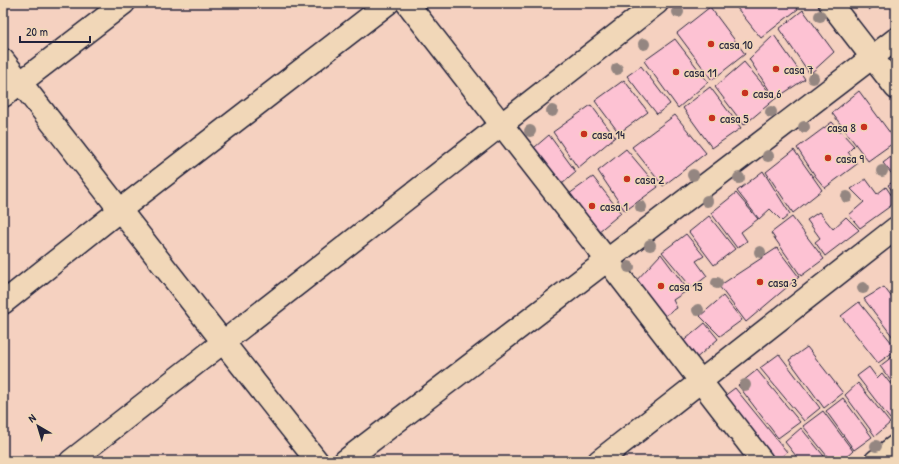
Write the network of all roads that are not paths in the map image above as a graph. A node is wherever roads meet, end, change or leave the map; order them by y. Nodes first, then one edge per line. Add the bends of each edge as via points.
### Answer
1 (124, 3) edge
2 (388, 3) edge
3 (407, 3) edge
4 (657, 3) edge
5 (830, 3) edge
6 (896, 39) edge
7 (872, 57) junction
8 (3, 60) edge
9 (21, 83) junction
10 (896, 88) edge
11 (3, 96) edge
12 (501, 125) junction
13 (120, 210) junction
14 (896, 228) edge
15 (607, 260) junction
16 (3, 303) edge
17 (223, 342) junction
18 (700, 382) junction
19 (896, 446) edge
20 (72, 461) edge
21 (318, 461) edge
22 (345, 461) edge
23 (599, 461) edge
24 (762, 461) edge
25 (876, 461) edge

1 - 9 street
2 - 13 street
3 - 12 street
4 - 12 street
5 - 7 street
6 - 7 street
7 - 10 street
7 - 15 street
8 - 9 street
9 - 11 street
9 - 13 street
12 - 15 street
12 - 17 street
13 - 16 street
13 - 17 street
14 - 18 street
15 - 18 street
15 - 22 street
17 - 20 street
17 - 21 street
18 - 23 street
18 - 24 street
19 - 25 street

